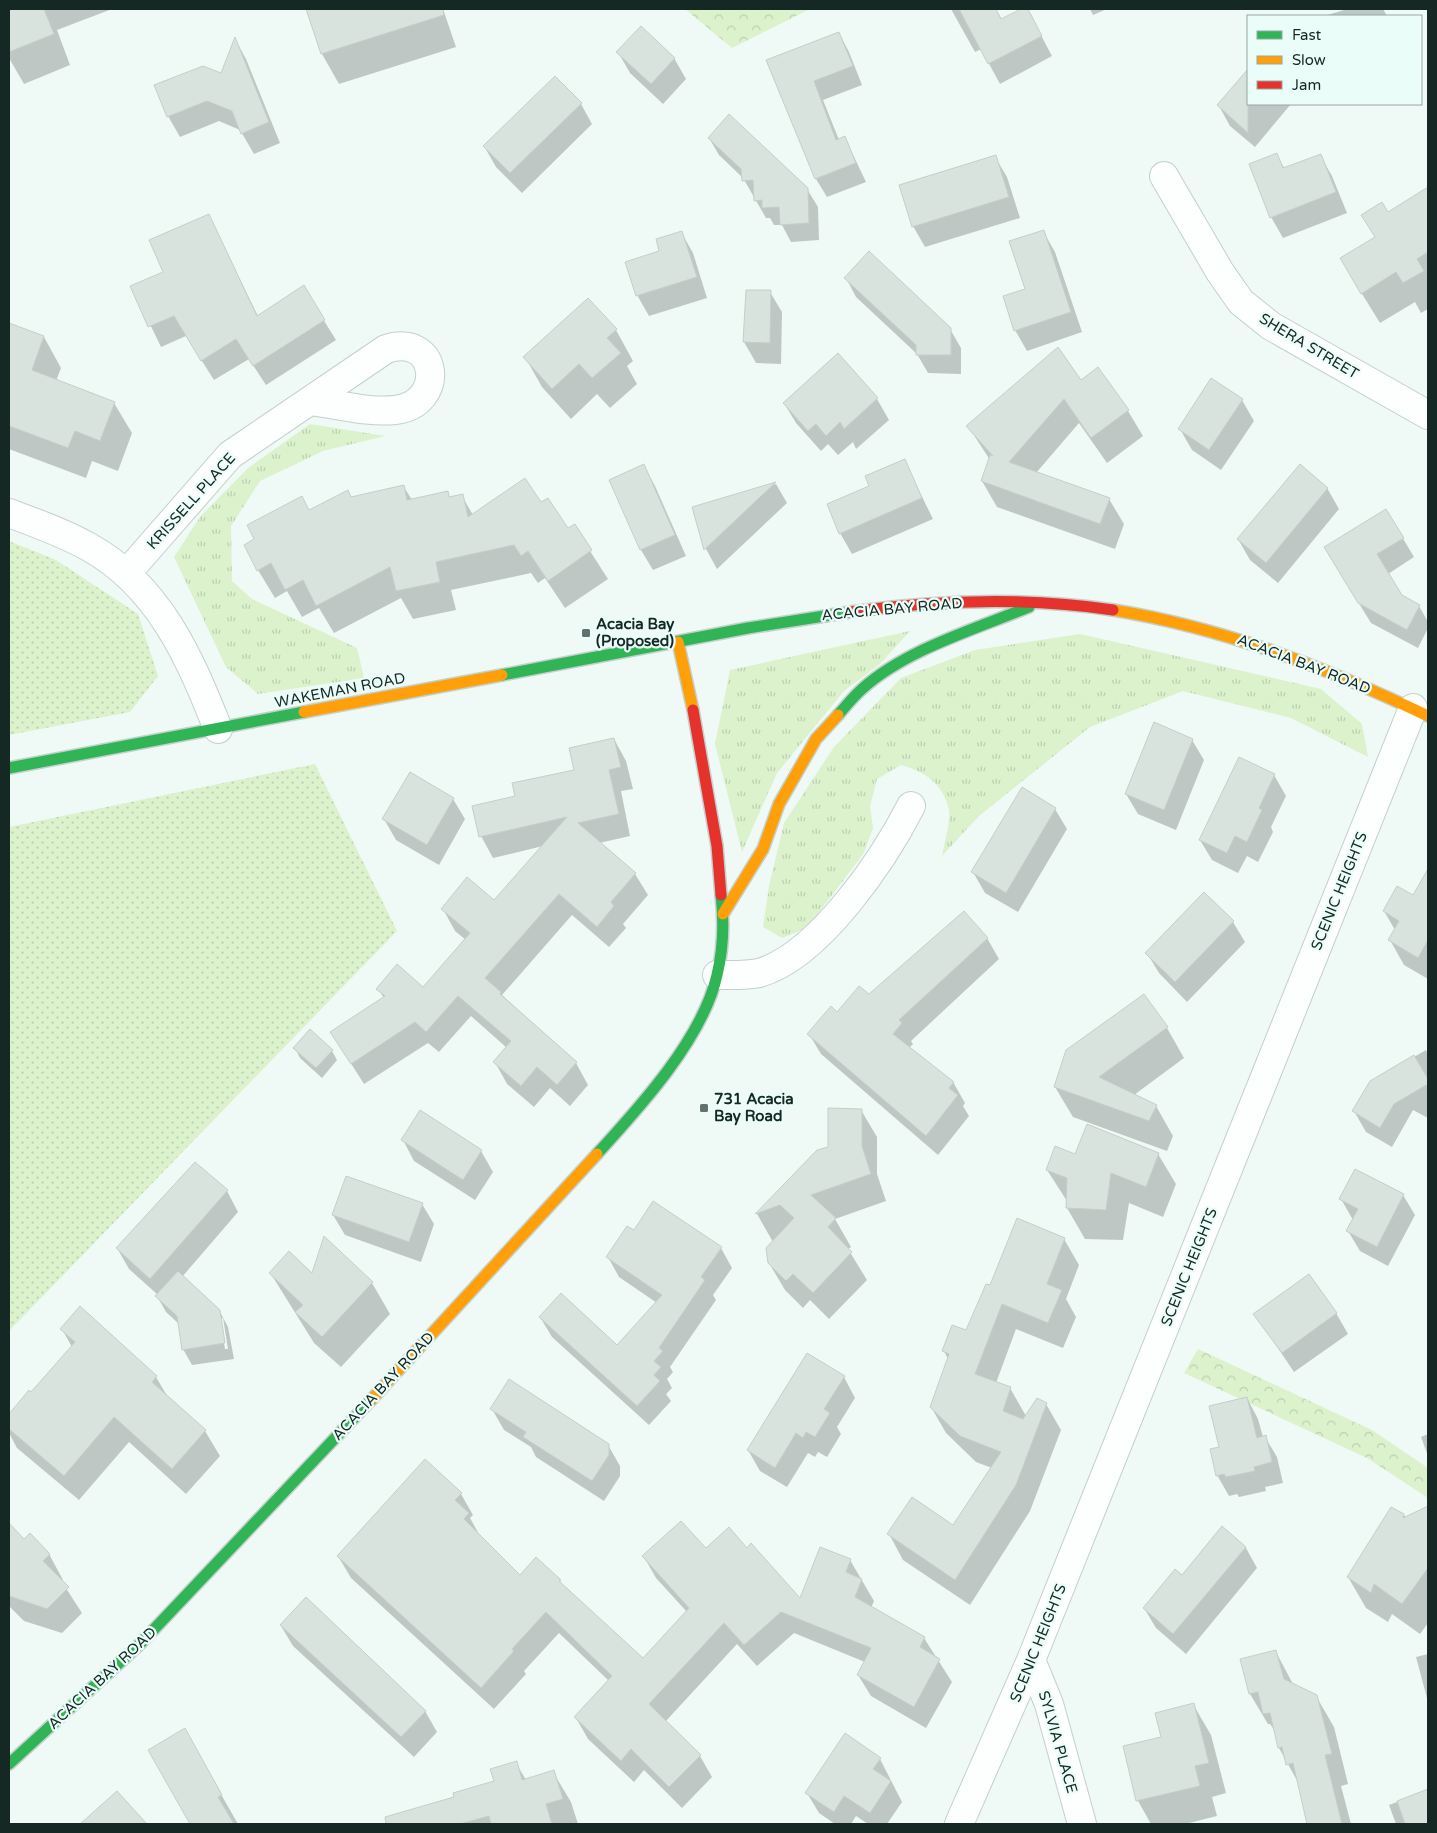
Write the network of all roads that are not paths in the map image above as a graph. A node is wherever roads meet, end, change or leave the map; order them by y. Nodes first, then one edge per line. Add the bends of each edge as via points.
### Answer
1 (1164, 176) dead end
2 (310, 400) dead end
3 (1428, 415) edge
4 (9, 513) edge
5 (126, 574) junction
6 (1040, 602) junction
7 (678, 642) junction
8 (1421, 712) edge
9 (218, 728) junction
10 (9, 768) edge
11 (911, 806) dead end
12 (723, 914) junction
13 (717, 975) junction
14 (1031, 1660) junction
15 (9, 1764) edge
16 (960, 1824) edge
17 (1082, 1824) edge

1 - 3 street, SHERA STREET via 1220,272 1242,302 1271,326
2 - 5 street, KRISSELL PLACE via 230,455
4 - 5 street via 90,547
5 - 9 street via 155,604 177,636
6 - 7 street, ACACIA BAY ROAD via 972,602 827,614
6 - 8 street, ACACIA BAY ROAD via 1202,628 1277,651
6 - 12 street via 923,651 892,667 862,690 816,739 779,804 763,849
7 - 9 street, WAKEMAN ROAD
7 - 12 street, ACACIA BAY ROAD via 717,846
8 - 14 street, SCENIC HEIGHTS
9 - 10 street, WAKEMAN ROAD
11 - 13 street via 874,870 796,954 759,972
12 - 13 street, ACACIA BAY ROAD
13 - 15 street, ACACIA BAY ROAD via 700,1018 679,1054 639,1108 406,1363 141,1644
14 - 16 street, SCENIC HEIGHTS
14 - 17 street, SYLVIA PLACE via 1049,1704

